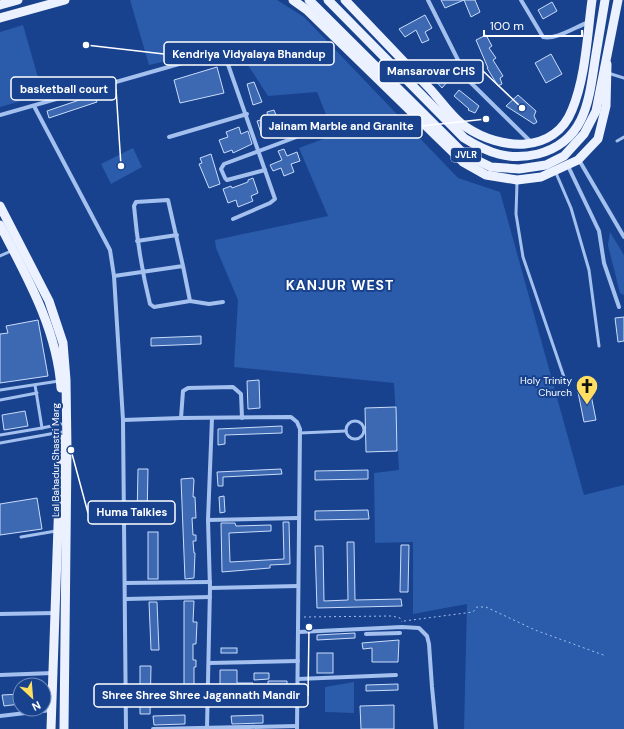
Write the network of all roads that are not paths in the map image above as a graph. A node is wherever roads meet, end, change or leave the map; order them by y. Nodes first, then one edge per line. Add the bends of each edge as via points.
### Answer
1 (18, 0) edge
2 (50, 0) edge
3 (65, 0) edge
4 (293, 0) edge
5 (300, 0) edge
6 (328, 0) edge
7 (428, 0) edge
8 (521, 0) edge
9 (592, 0) edge
10 (605, 0) edge
11 (618, 0) edge
12 (350, 1) edge
13 (311, 2) edge
14 (0, 5) edge
15 (0, 13) edge
16 (0, 18) edge
17 (589, 22) junction
18 (605, 73) junction
19 (624, 78) edge
20 (34, 106) junction
21 (247, 114) junction
22 (0, 115) edge
23 (307, 133) dead end
24 (169, 137) dead end
25 (624, 137) edge
26 (617, 141) dead end
27 (532, 143) junction
28 (258, 152) junction
29 (578, 160) junction
30 (568, 166) junction
31 (265, 170) junction
32 (555, 171) junction
33 (517, 180) junction
34 (0, 206) edge
35 (233, 219) dead end
36 (0, 225) edge
37 (176, 235) junction
38 (624, 237) edge
39 (137, 241) junction
40 (13, 250) junction
41 (0, 256) edge
42 (183, 266) junction
43 (142, 272) junction
44 (114, 276) junction
45 (190, 301) junction
46 (223, 302) dead end
47 (619, 307) dead end
48 (599, 346) dead end
49 (63, 380) junction
50 (566, 383) dead end
51 (35, 385) junction
52 (0, 390) edge
53 (37, 393) junction
54 (0, 400) edge
55 (181, 418) junction
56 (212, 418) junction
57 (242, 418) junction
58 (123, 420) junction
59 (42, 428) junction
60 (61, 428) junction
61 (346, 431) junction
62 (300, 433) junction
63 (0, 435) edge
64 (0, 443) edge
65 (298, 518) junction
66 (208, 520) junction
67 (57, 530) junction
68 (20, 537) dead end
69 (210, 582) junction
70 (125, 583) junction
71 (298, 586) junction
72 (210, 588) junction
73 (210, 597) junction
74 (126, 599) junction
75 (55, 613) junction
76 (0, 614) edge
77 (373, 628) junction
78 (390, 628) junction
79 (299, 632) junction
80 (390, 633) junction
81 (400, 633) dead end
82 (366, 634) dead end
83 (373, 634) junction
84 (298, 661) junction
85 (208, 663) junction
86 (53, 673) junction
87 (0, 675) edge
88 (396, 675) dead end
89 (298, 679) junction
90 (52, 710) edge
91 (12, 715) edge
92 (0, 716) edge
93 (52, 717) edge
94 (207, 728) junction
95 (263, 728) edge
96 (297, 728) edge
97 (51, 729) edge
98 (64, 729) edge
99 (126, 729) edge
100 (153, 729) edge
101 (159, 729) edge
102 (436, 729) edge

1 - 14 main road
2 - 15 main road
3 - 16 main road
4 - 33 main road via 307,10 463,162 486,175
5 - 13 main road
6 - 10 main road, JVLR via 464,138 484,150 510,157 552,150 570,136 581,121 591,93
7 - 27 street via 468,80
8 - 17 street via 543,37 550,39
9 - 17 main road
11 - 18 main road via 606,55
12 - 27 main road via 465,127 495,142 514,145
13 - 18 main road, JVLR via 464,154 491,166 519,169 546,165 564,156 584,134 596,111
17 - 27 main road via 581,79 572,111 560,130 544,140
18 - 19 lane
18 - 29 main road via 606,106 598,139
20 - 21 street via 221,52
20 - 22 street
20 - 44 street via 110,250
21 - 24 street
21 - 28 street
23 - 28 street
25 - 26 lane
28 - 31 street
28 - 31 street via 224,164 221,168 222,173 228,180 233,180
29 - 30 main road
29 - 38 street
30 - 32 main road
30 - 47 street via 599,231 604,262
31 - 35 street via 275,199 270,204
32 - 33 main road via 541,177
32 - 48 lane via 571,208 589,270
33 - 50 lane via 516,214 523,256
34 - 49 main road, Lal Bahadur Shastri Marg via 49,301 63,343
36 - 40 main road, Lal Bahadur Shastri Marg
37 - 39 street
37 - 39 street via 168,200 136,202 134,206
37 - 42 street
39 - 43 street
40 - 41 lane
40 - 49 main road, Lal Bahadur Shastri Marg via 42,309
42 - 43 street
42 - 45 street
43 - 44 street
43 - 45 street via 150,304 154,307
44 - 58 street
45 - 46 street via 209,304
49 - 51 lane
49 - 60 main road, Lal Bahadur Shastri Marg
49 - 98 main road, Lal Bahadur Shastri Marg
51 - 52 lane
51 - 53 lane
53 - 54 lane
53 - 59 lane
55 - 56 street
55 - 57 street via 183,391 188,388 233,387 241,394
55 - 58 street
56 - 57 street
56 - 66 street
57 - 62 street via 291,417 297,422
58 - 70 street
59 - 60 lane
59 - 63 lane
60 - 64 lane
60 - 67 main road, Lal Bahadur Shastri Marg
61 - 61 lane via 349,423 354,421 364,428 363,434 356,439 350,438
61 - 62 lane
62 - 65 street
65 - 66 street
65 - 71 street
66 - 69 street
67 - 68 lane
67 - 75 main road, Lal Bahadur Shastri Marg
69 - 70 street
69 - 72 street
70 - 74 street
71 - 72 street
71 - 79 street
72 - 73 street
73 - 74 street
73 - 85 street
74 - 99 street
75 - 76 street
75 - 86 main road, Lal Bahadur Shastri Marg
77 - 78 street
77 - 79 street
77 - 83 street
78 - 80 street
78 - 102 street via 420,628 427,636
79 - 84 street
80 - 81 street
80 - 83 street
82 - 83 street
84 - 85 street
84 - 89 street
85 - 94 street
86 - 87 street
86 - 90 main road, Lal Bahadur Shastri Marg
88 - 89 street
89 - 96 street
91 - 92 street
93 - 97 main road, Lal Bahadur Shastri Marg
94 - 95 street
94 - 101 street
95 - 96 street
100 - 101 street

